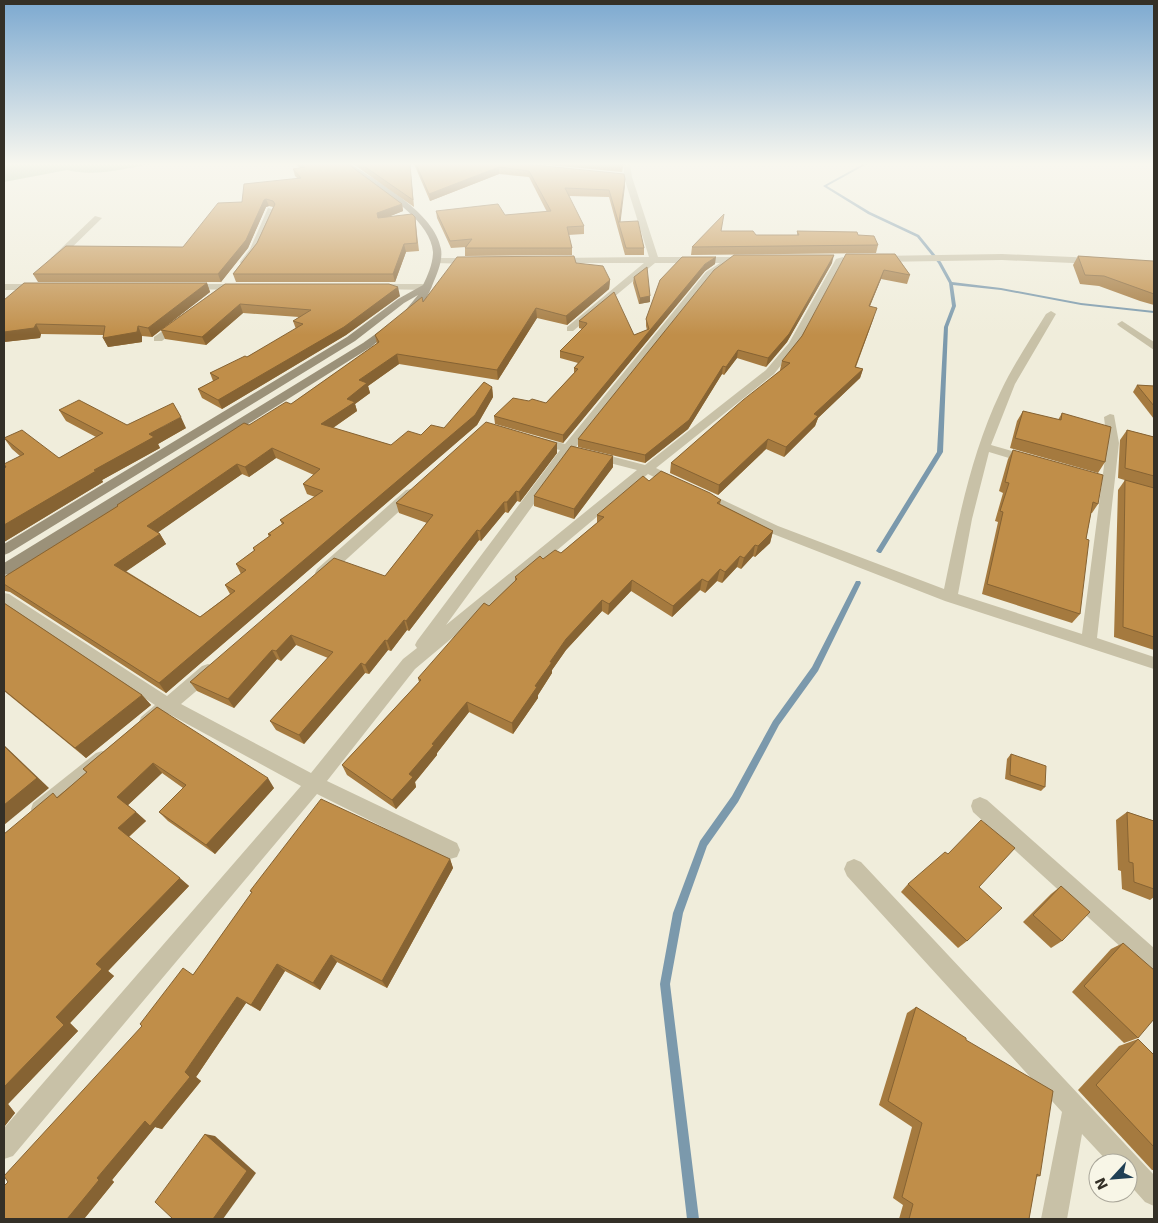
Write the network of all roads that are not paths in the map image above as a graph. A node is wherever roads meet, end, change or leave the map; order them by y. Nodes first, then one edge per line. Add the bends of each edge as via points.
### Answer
1 (95, 221) edge
2 (266, 221) edge
3 (421, 221) edge
4 (640, 221) edge
5 (654, 259) junction
6 (840, 259) dead end
7 (868, 259) edge
8 (486, 260) edge
9 (545, 260) edge
10 (729, 260) junction
11 (756, 260) edge
12 (437, 261) junction
13 (1106, 262) edge
14 (231, 280) junction
15 (4, 287) edge
16 (44, 287) edge
17 (177, 287) edge
18 (254, 287) edge
19 (369, 287) edge
20 (427, 287) junction
21 (21, 291) junction
22 (210, 299) edge
23 (1051, 314) dead end
24 (188, 316) edge
25 (1122, 324) dead end
26 (570, 330) dead end
27 (158, 339) dead end
28 (1154, 348) edge
29 (226, 416) junction
30 (1110, 417) dead end
31 (242, 423) junction
32 (522, 437) edge
33 (984, 448) junction
34 (567, 450) junction
35 (1042, 464) edge
36 (647, 469) junction
37 (420, 486) edge
38 (4, 550) edge
39 (4, 570) edge
40 (310, 583) edge
41 (950, 597) junction
42 (4, 598) edge
43 (1090, 642) junction
44 (220, 660) edge
45 (1154, 663) edge
46 (409, 664) junction
47 (168, 705) junction
48 (138, 729) edge
49 (116, 747) edge
50 (314, 784) junction
51 (980, 806) dead end
52 (26, 820) edge
53 (450, 850) dead end
54 (854, 869) dead end
55 (1154, 962) edge
56 (1075, 1108) junction
57 (4, 1148) edge
58 (1117, 1153) edge
59 (1138, 1176) edge
60 (1154, 1194) edge
61 (1054, 1219) edge

1 - 21 street
2 - 14 street via 254,250
3 - 12 main road via 431,232 437,247
4 - 5 street
5 - 9 street
5 - 10 street
5 - 26 street
6 - 36 street via 794,344 770,372
7 - 13 street via 1002,257
8 - 12 street
10 - 11 street
10 - 34 street via 709,274
12 - 20 main road
14 - 17 street
14 - 18 street
14 - 22 street
15 - 21 street
16 - 21 street
19 - 20 street
20 - 29 main road via 402,301 351,339
20 - 31 main road via 419,304 367,345
23 - 33 street via 1005,395
24 - 27 street
25 - 28 street
29 - 31 main road
29 - 38 main road
30 - 43 street via 1113,443
31 - 39 main road
32 - 34 street
33 - 35 street
33 - 41 street via 966,514
34 - 36 street
34 - 46 street
36 - 41 street via 773,529
36 - 46 street
37 - 40 street
41 - 43 street
42 - 47 street
43 - 45 street
44 - 47 street
46 - 50 street
47 - 48 street
47 - 50 street
49 - 52 street
50 - 53 street
50 - 57 street
51 - 55 street
54 - 56 street
56 - 58 street
56 - 61 street
59 - 60 street

